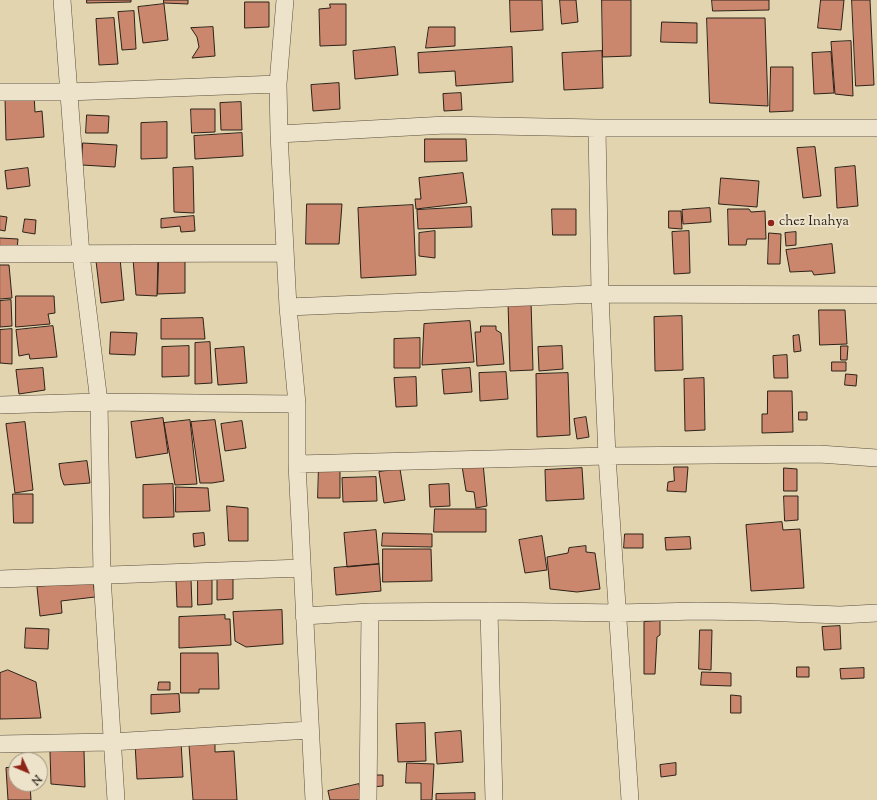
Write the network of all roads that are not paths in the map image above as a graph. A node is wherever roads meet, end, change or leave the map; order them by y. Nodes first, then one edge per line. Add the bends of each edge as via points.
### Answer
1 (62, 0) edge
2 (285, 0) edge
3 (278, 84) junction
4 (0, 92) edge
5 (68, 92) junction
6 (597, 128) junction
7 (877, 128) edge
8 (279, 134) junction
9 (285, 253) junction
10 (0, 254) edge
11 (81, 255) junction
12 (600, 294) junction
13 (877, 295) edge
14 (288, 307) junction
15 (99, 402) junction
16 (297, 404) junction
17 (0, 405) edge
18 (607, 456) junction
19 (877, 458) edge
20 (297, 464) junction
21 (302, 568) junction
22 (102, 576) junction
23 (0, 579) edge
24 (489, 611) junction
25 (370, 612) junction
26 (618, 613) junction
27 (877, 613) edge
28 (304, 616) junction
29 (310, 730) junction
30 (111, 742) junction
31 (0, 744) edge
32 (116, 800) edge
33 (314, 800) edge
34 (368, 800) edge
35 (494, 800) edge
36 (630, 800) edge

1 - 5 street
2 - 3 street
3 - 5 street
3 - 8 street
4 - 5 street
5 - 11 street
6 - 7 street
6 - 8 street via 446,125
6 - 12 street
8 - 9 street
9 - 11 street
9 - 14 street
10 - 11 street
11 - 15 street
12 - 13 street
12 - 14 street
12 - 18 street
14 - 16 street
15 - 16 street
15 - 17 street
15 - 22 street
16 - 20 street
18 - 19 street via 819,454
18 - 20 street
18 - 26 street
20 - 21 street
21 - 22 street
21 - 28 street
22 - 23 street
22 - 30 street
24 - 25 street
24 - 26 street
24 - 35 street
25 - 28 street
25 - 34 street
26 - 27 street
26 - 36 street
28 - 29 street
29 - 30 street
29 - 33 street
30 - 31 street
30 - 32 street

